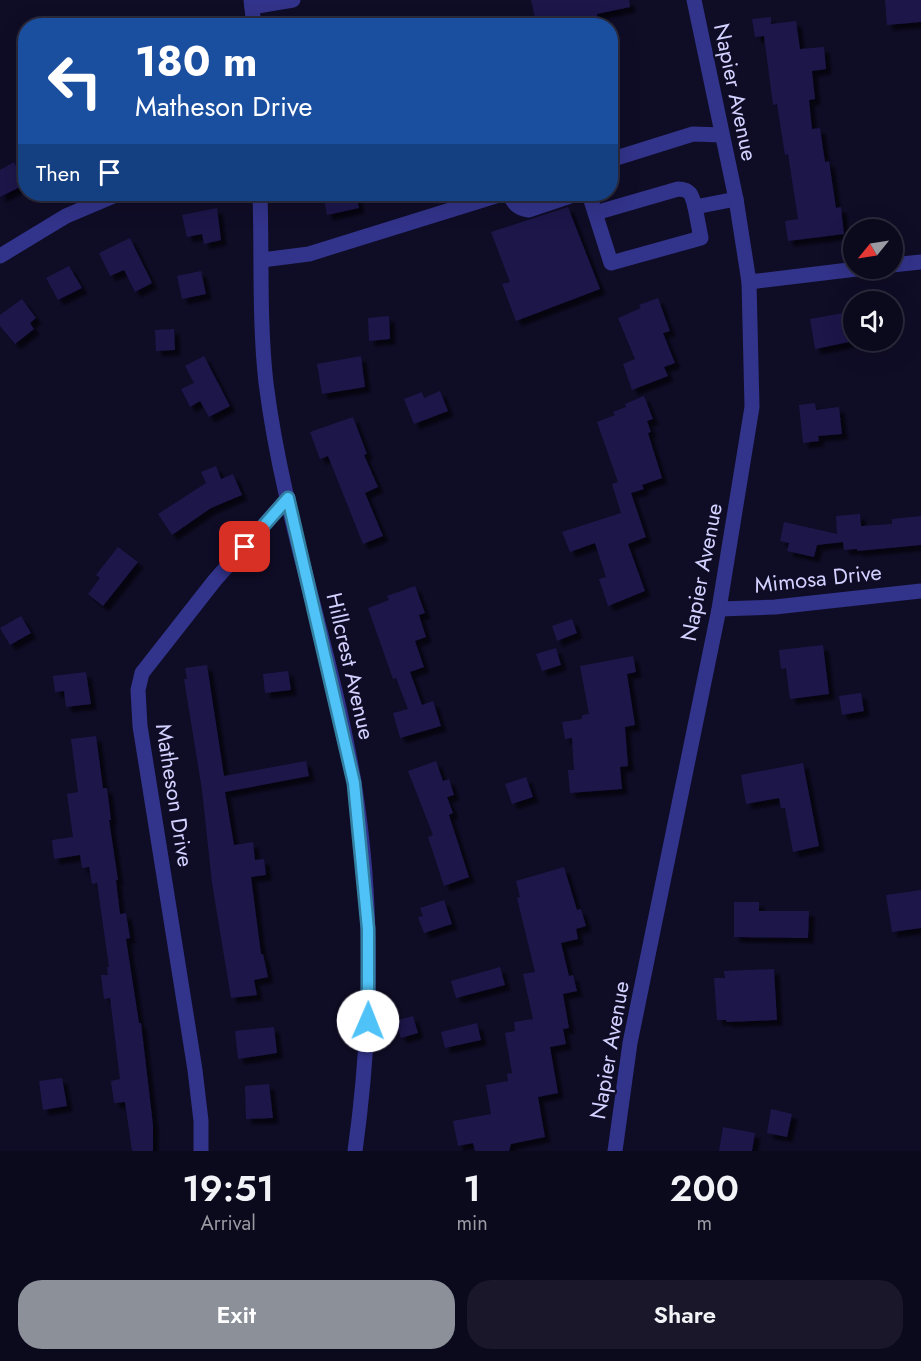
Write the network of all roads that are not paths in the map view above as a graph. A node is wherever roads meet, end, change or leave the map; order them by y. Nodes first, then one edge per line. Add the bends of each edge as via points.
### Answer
1 (293, 0) edge
2 (694, 0) edge
3 (251, 4) edge
4 (722, 135) junction
5 (618, 158) edge
6 (736, 199) junction
7 (101, 201) edge
8 (260, 201) edge
9 (479, 201) edge
10 (512, 201) edge
11 (556, 201) edge
12 (591, 201) edge
13 (695, 207) junction
14 (595, 213) junction
15 (0, 256) edge
16 (262, 261) junction
17 (921, 262) edge
18 (903, 264) edge
19 (843, 271) edge
20 (749, 282) junction
21 (288, 498) junction
22 (921, 591) edge
23 (719, 609) junction
24 (201, 1151) edge
25 (355, 1151) edge
26 (615, 1151) edge

1 - 3 street
2 - 4 street, Napier Avenue
4 - 5 street via 693,135
4 - 6 street, Napier Avenue
6 - 13 street
6 - 20 street, Napier Avenue
7 - 15 street via 66,216
8 - 16 street, Hillcrest Avenue
9 - 16 street via 309,254
10 - 11 street via 529,210
12 - 14 street
13 - 14 street via 691,193 678,189
13 - 14 street via 701,238 611,263
16 - 21 street, Hillcrest Avenue via 266,382
17 - 18 street
19 - 20 street
20 - 23 street, Napier Avenue via 750,428
21 - 24 street, Matheson Drive via 174,631 142,673 138,690 140,726 195,1070
21 - 25 street, Hillcrest Avenue via 354,783 361,838 369,977
22 - 23 street, Mimosa Drive
23 - 26 street, Napier Avenue via 630,1043

